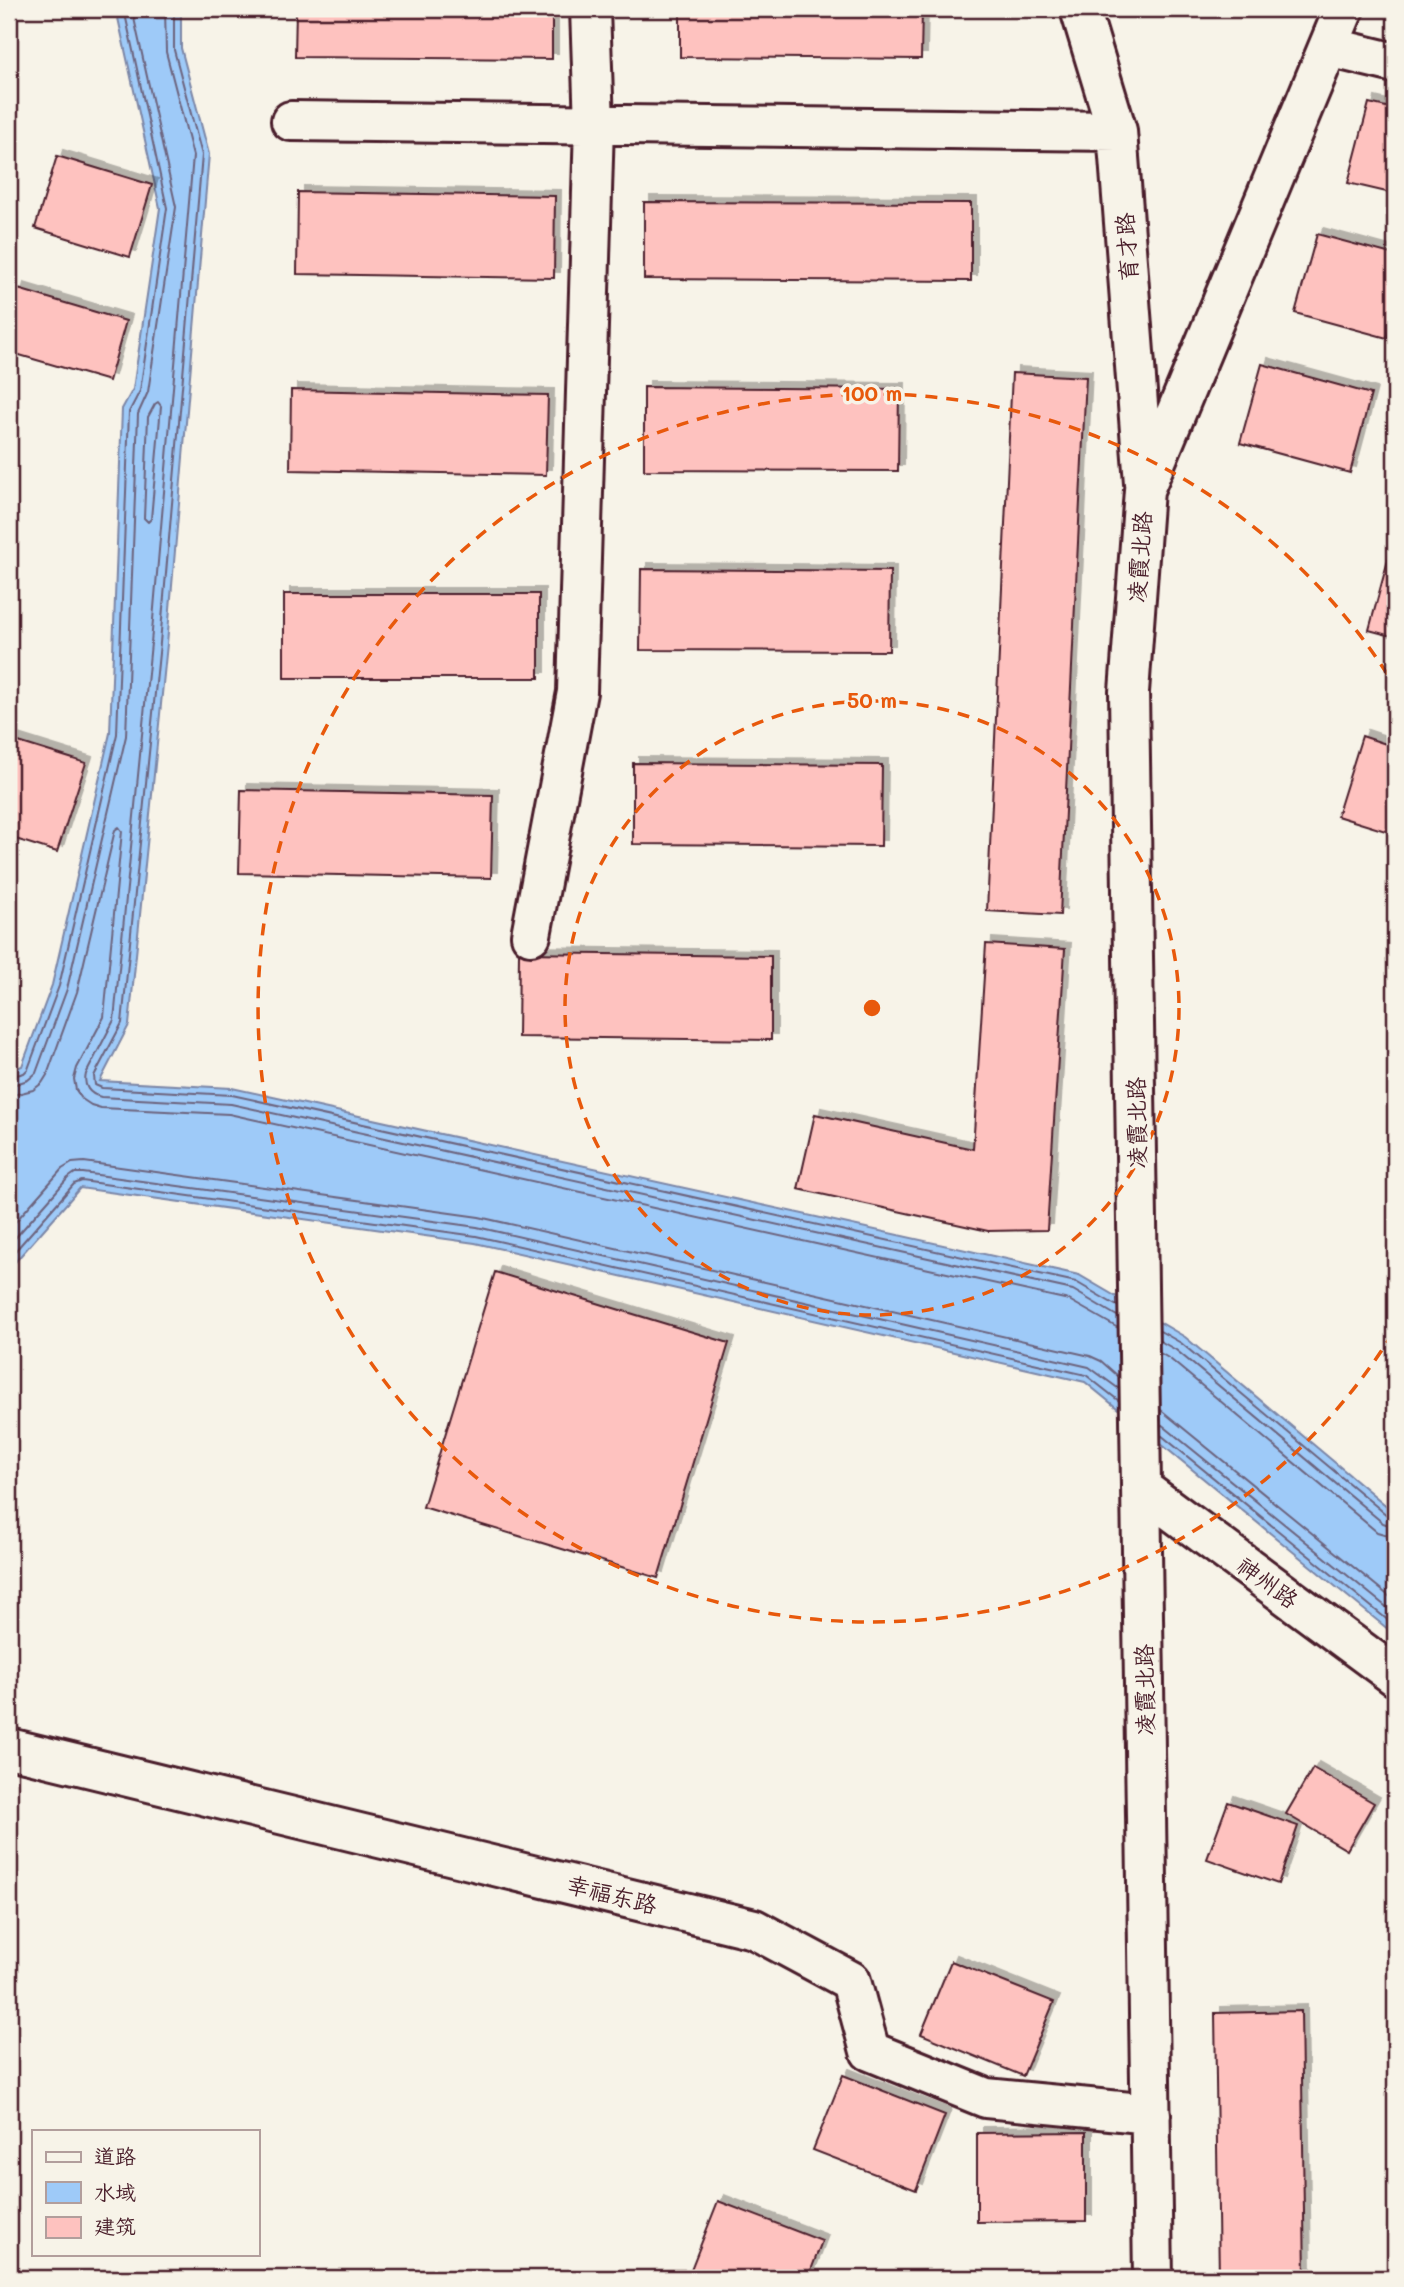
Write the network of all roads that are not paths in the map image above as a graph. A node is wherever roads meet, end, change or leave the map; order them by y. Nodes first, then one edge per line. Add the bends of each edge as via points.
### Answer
1 (590, 9) edge
2 (1080, 9) edge
3 (1345, 9) edge
4 (1329, 47) junction
5 (1395, 63) edge
6 (291, 121) dead end
7 (593, 125) junction
8 (1117, 131) junction
9 (1144, 490) junction
10 (530, 935) dead end
11 (1141, 1488) junction
12 (1395, 1676) edge
13 (9, 1748) edge
14 (1151, 2114) junction
15 (1153, 2278) edge

1 - 7 street
2 - 8 street, 育才路
3 - 4 street, 凌霞北路
4 - 5 street
4 - 9 street, 凌霞北路
6 - 7 street
7 - 8 street
7 - 10 street via 577,692
8 - 9 street, 育才路
9 - 11 street, 凌霞北路 via 1129,692
11 - 12 street, 神州路
11 - 14 street, 凌霞北路
13 - 14 street, 幸福东路 via 754,1929 851,1981 870,2051 985,2098
14 - 15 street, 凌霞北路

